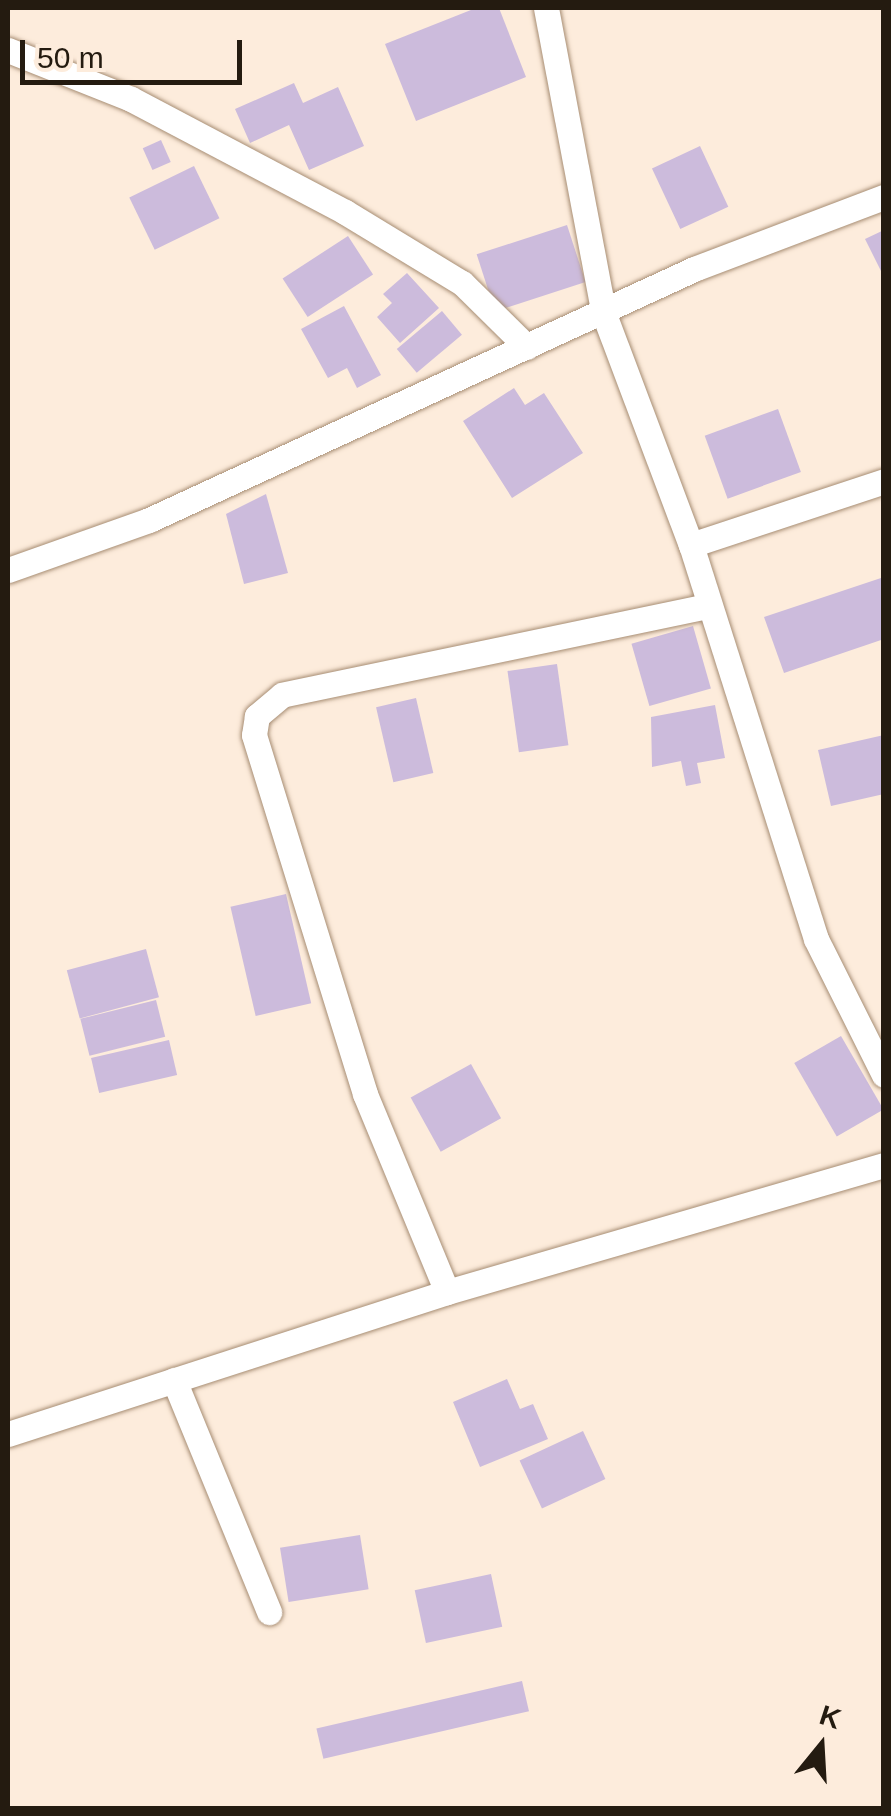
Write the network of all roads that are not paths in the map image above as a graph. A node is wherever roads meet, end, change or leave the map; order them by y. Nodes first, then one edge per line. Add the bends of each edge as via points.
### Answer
1 (546, 8) edge
2 (8, 50) edge
3 (884, 197) edge
4 (604, 314) junction
5 (527, 347) junction
6 (884, 480) edge
7 (691, 545) junction
8 (8, 570) edge
9 (708, 606) junction
10 (884, 1075) edge
11 (884, 1165) edge
12 (447, 1292) junction
13 (174, 1380) junction
14 (8, 1434) edge
15 (269, 1612) dead end

1 - 4 street
2 - 5 street via 131,99 345,212 462,284
3 - 4 street via 694,269
4 - 5 street
4 - 7 street
5 - 8 street via 149,520
6 - 7 street
7 - 9 street
9 - 10 street via 816,939
9 - 12 street via 282,695 257,716 254,735 365,1094
11 - 12 street
12 - 13 street
13 - 14 street
13 - 15 street

